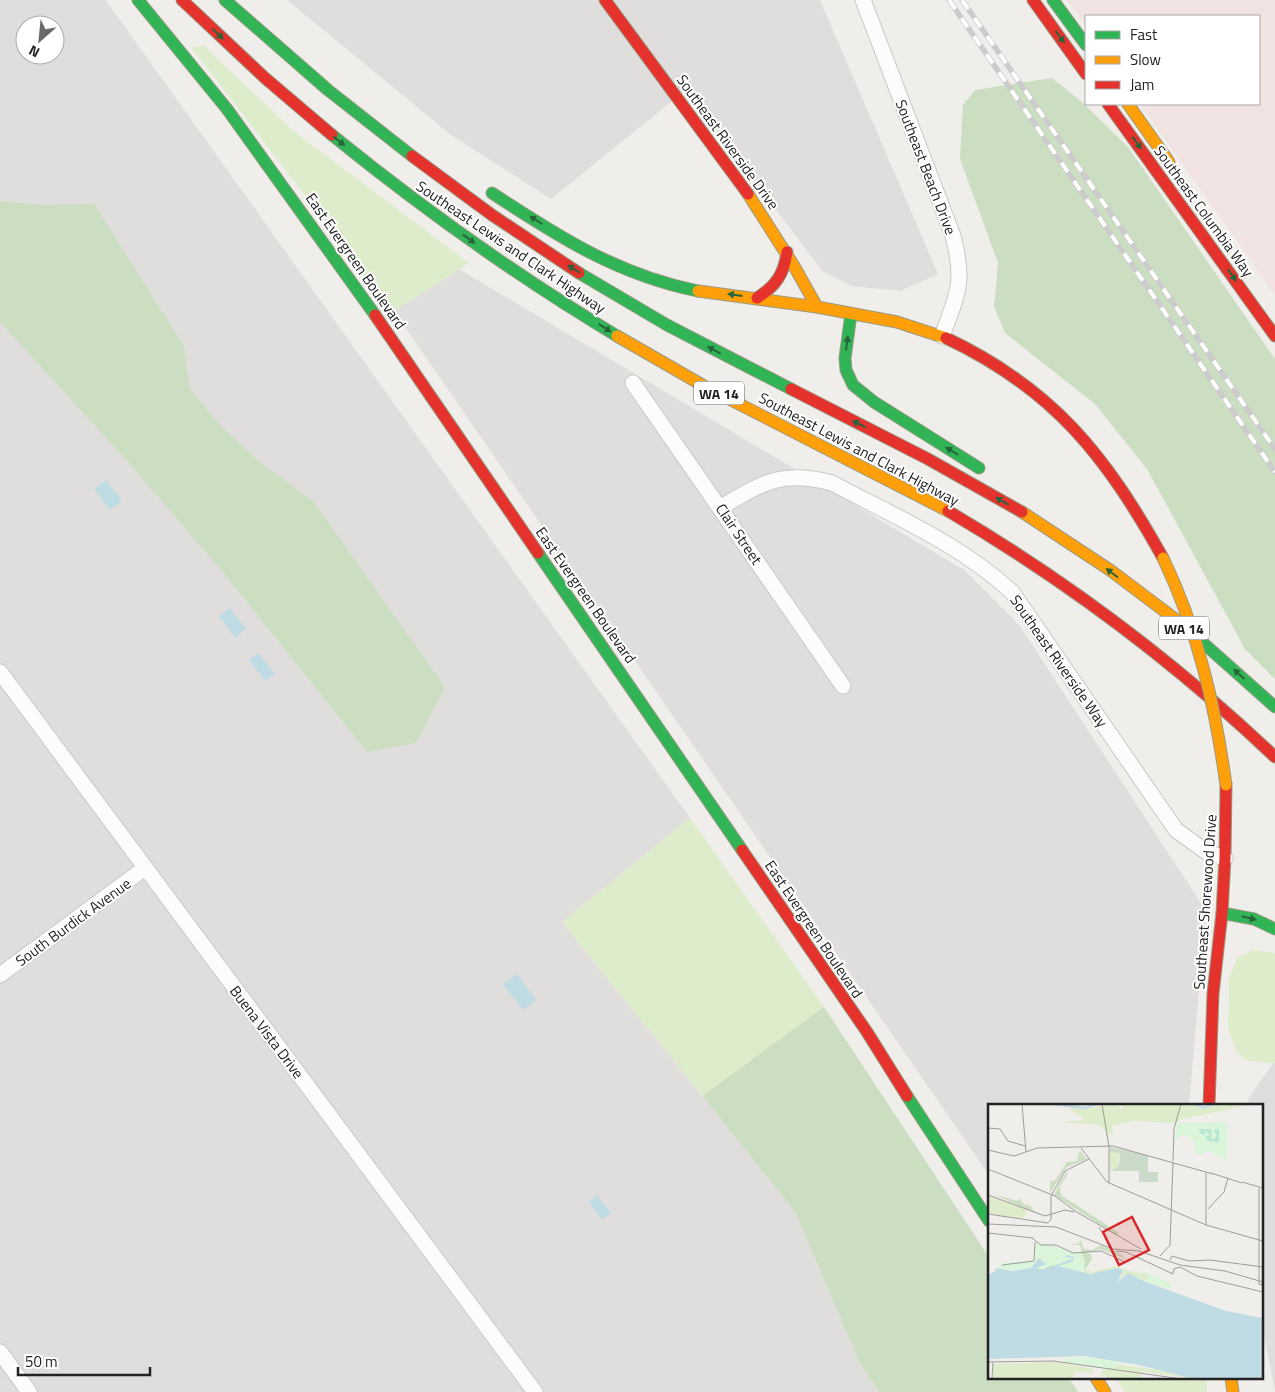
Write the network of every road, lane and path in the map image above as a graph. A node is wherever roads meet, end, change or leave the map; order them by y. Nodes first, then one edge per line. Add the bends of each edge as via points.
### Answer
1 (138, 0) edge
2 (182, 0) edge
3 (225, 0) edge
4 (605, 0) edge
5 (863, 0) edge
6 (1033, 0) edge
7 (1052, 0) edge
8 (1085, 44) edge
9 (1085, 73) edge
10 (1109, 105) edge
11 (1129, 105) edge
12 (370, 126) junction
13 (427, 153) dead end
14 (1173, 168) dead end
15 (479, 185) dead end
16 (787, 252) junction
17 (757, 298) junction
18 (818, 307) junction
19 (851, 314) junction
20 (942, 336) junction
21 (1275, 336) edge
22 (634, 383) dead end
23 (986, 472) dead end
24 (1008, 490) dead end
25 (721, 507) junction
26 (1088, 555) junction
27 (0, 672) edge
28 (843, 686) dead end
29 (1275, 707) edge
30 (1275, 756) edge
31 (1225, 858) junction
32 (145, 868) junction
33 (1222, 912) junction
34 (1275, 929) edge
35 (0, 975) edge
36 (1209, 1104) edge
37 (988, 1220) edge
38 (0, 1352) edge
39 (1097, 1380) edge
40 (30, 1392) edge
41 (535, 1392) edge
42 (1105, 1392) edge

1 - 37 main road, East Evergreen Boulevard via 250,137 349,275 866,1032
2 -> 30 main road, Southeast Lewis and Clark Highway / WA 14 via 313,120 405,193 491,255 628,344 936,505 1010,548 1091,601 1165,658
3 - 12 main road, Southeast Lewis and Clark Highway / WA 14
4 - 16 main road, Southeast Riverside Drive
5 - 20 street, Southeast Beach Drive via 960,263 957,297
6 -> 9 main road
7 - 8 main road
10 -> 21 main road, Southeast Columbia Way
11 - 14 main road, Southeast Columbia Way
12 - 13 main road
26 -> 12 main road, Southeast Lewis and Clark Highway / WA 14 via 930,460 754,371 615,294 492,215
17 -> 15 main road, Southeast Shorewood Drive via 681,288 634,274 576,245
16 - 17 main road via 786,270 773,288
16 - 18 main road, Southeast Riverside Drive
17 - 18 main road, Southeast Shorewood Drive
18 - 19 main road, Southeast Shorewood Drive
19 - 20 main road, Southeast Shorewood Drive
23 -> 19 main road via 874,402 853,385 845,358
20 - 31 main road, Southeast Shorewood Drive, bridge via 998,365 1056,410 1111,471 1140,514 1181,593 1209,676 1226,785
22 - 25 street, Clair Street
24 - 26 main road
25 - 28 street, Clair Street
25 - 31 street, Southeast Riverside Way via 758,485 786,477 812,478 832,483 957,549 987,569 1012,592 1176,830 1208,853
29 -> 26 main road, Southeast Lewis and Clark Highway / WA 14 via 1221,657
27 - 32 street, Buena Vista Drive
31 - 33 main road, Southeast Shorewood Drive
32 - 35 street, South Burdick Avenue
32 - 41 street, Buena Vista Drive
33 -> 34 main road via 1254,919
33 - 36 main road, Southeast Shorewood Drive via 1213,994
38 - 40 street
39 - 42 main road

